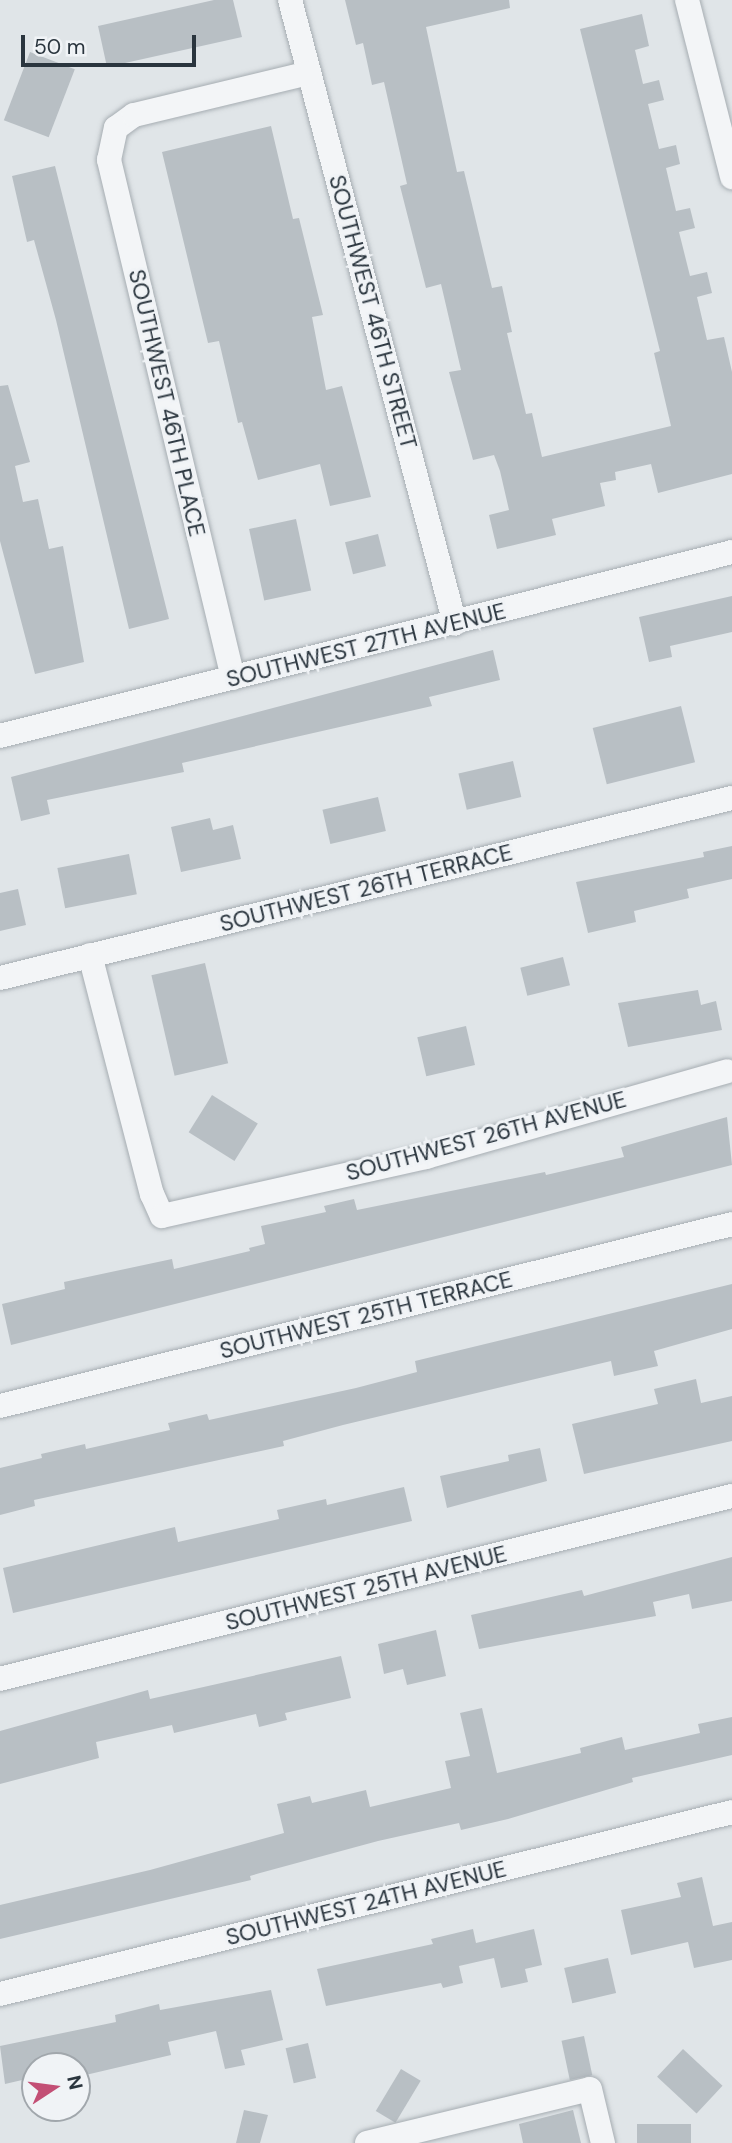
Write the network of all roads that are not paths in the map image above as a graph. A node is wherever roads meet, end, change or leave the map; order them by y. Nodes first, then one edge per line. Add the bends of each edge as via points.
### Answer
1 (290, 0) edge
2 (687, 0) edge
3 (309, 73) junction
4 (732, 177) edge
5 (732, 552) edge
6 (455, 624) junction
7 (233, 678) junction
8 (0, 736) edge
9 (732, 798) edge
10 (90, 955) junction
11 (0, 978) edge
12 (727, 1071) dead end
13 (732, 1224) edge
14 (0, 1406) edge
15 (732, 1496) edge
16 (0, 1679) edge
17 (732, 1812) edge
18 (0, 1994) edge
19 (367, 2143) edge
20 (603, 2143) edge

1 - 3 street, SOUTHWEST 46TH STREET
2 - 4 street
3 - 6 street, SOUTHWEST 46TH STREET
3 - 7 street, SOUTHWEST 46TH PLACE via 134,115 116,128 109,160
5 - 6 street, SOUTHWEST 27TH AVENUE
6 - 7 street, SOUTHWEST 27TH AVENUE
7 - 8 street, SOUTHWEST 27TH AVENUE
9 - 10 street, SOUTHWEST 26TH TERRACE
10 - 11 street, SOUTHWEST 26TH TERRACE
10 - 12 street, SOUTHWEST 26TH AVENUE via 152,1194 162,1216 426,1157
13 - 14 street, SOUTHWEST 25TH TERRACE
15 - 16 street, SOUTHWEST 25TH AVENUE
17 - 18 street, SOUTHWEST 24TH AVENUE
19 - 20 street via 590,2089

